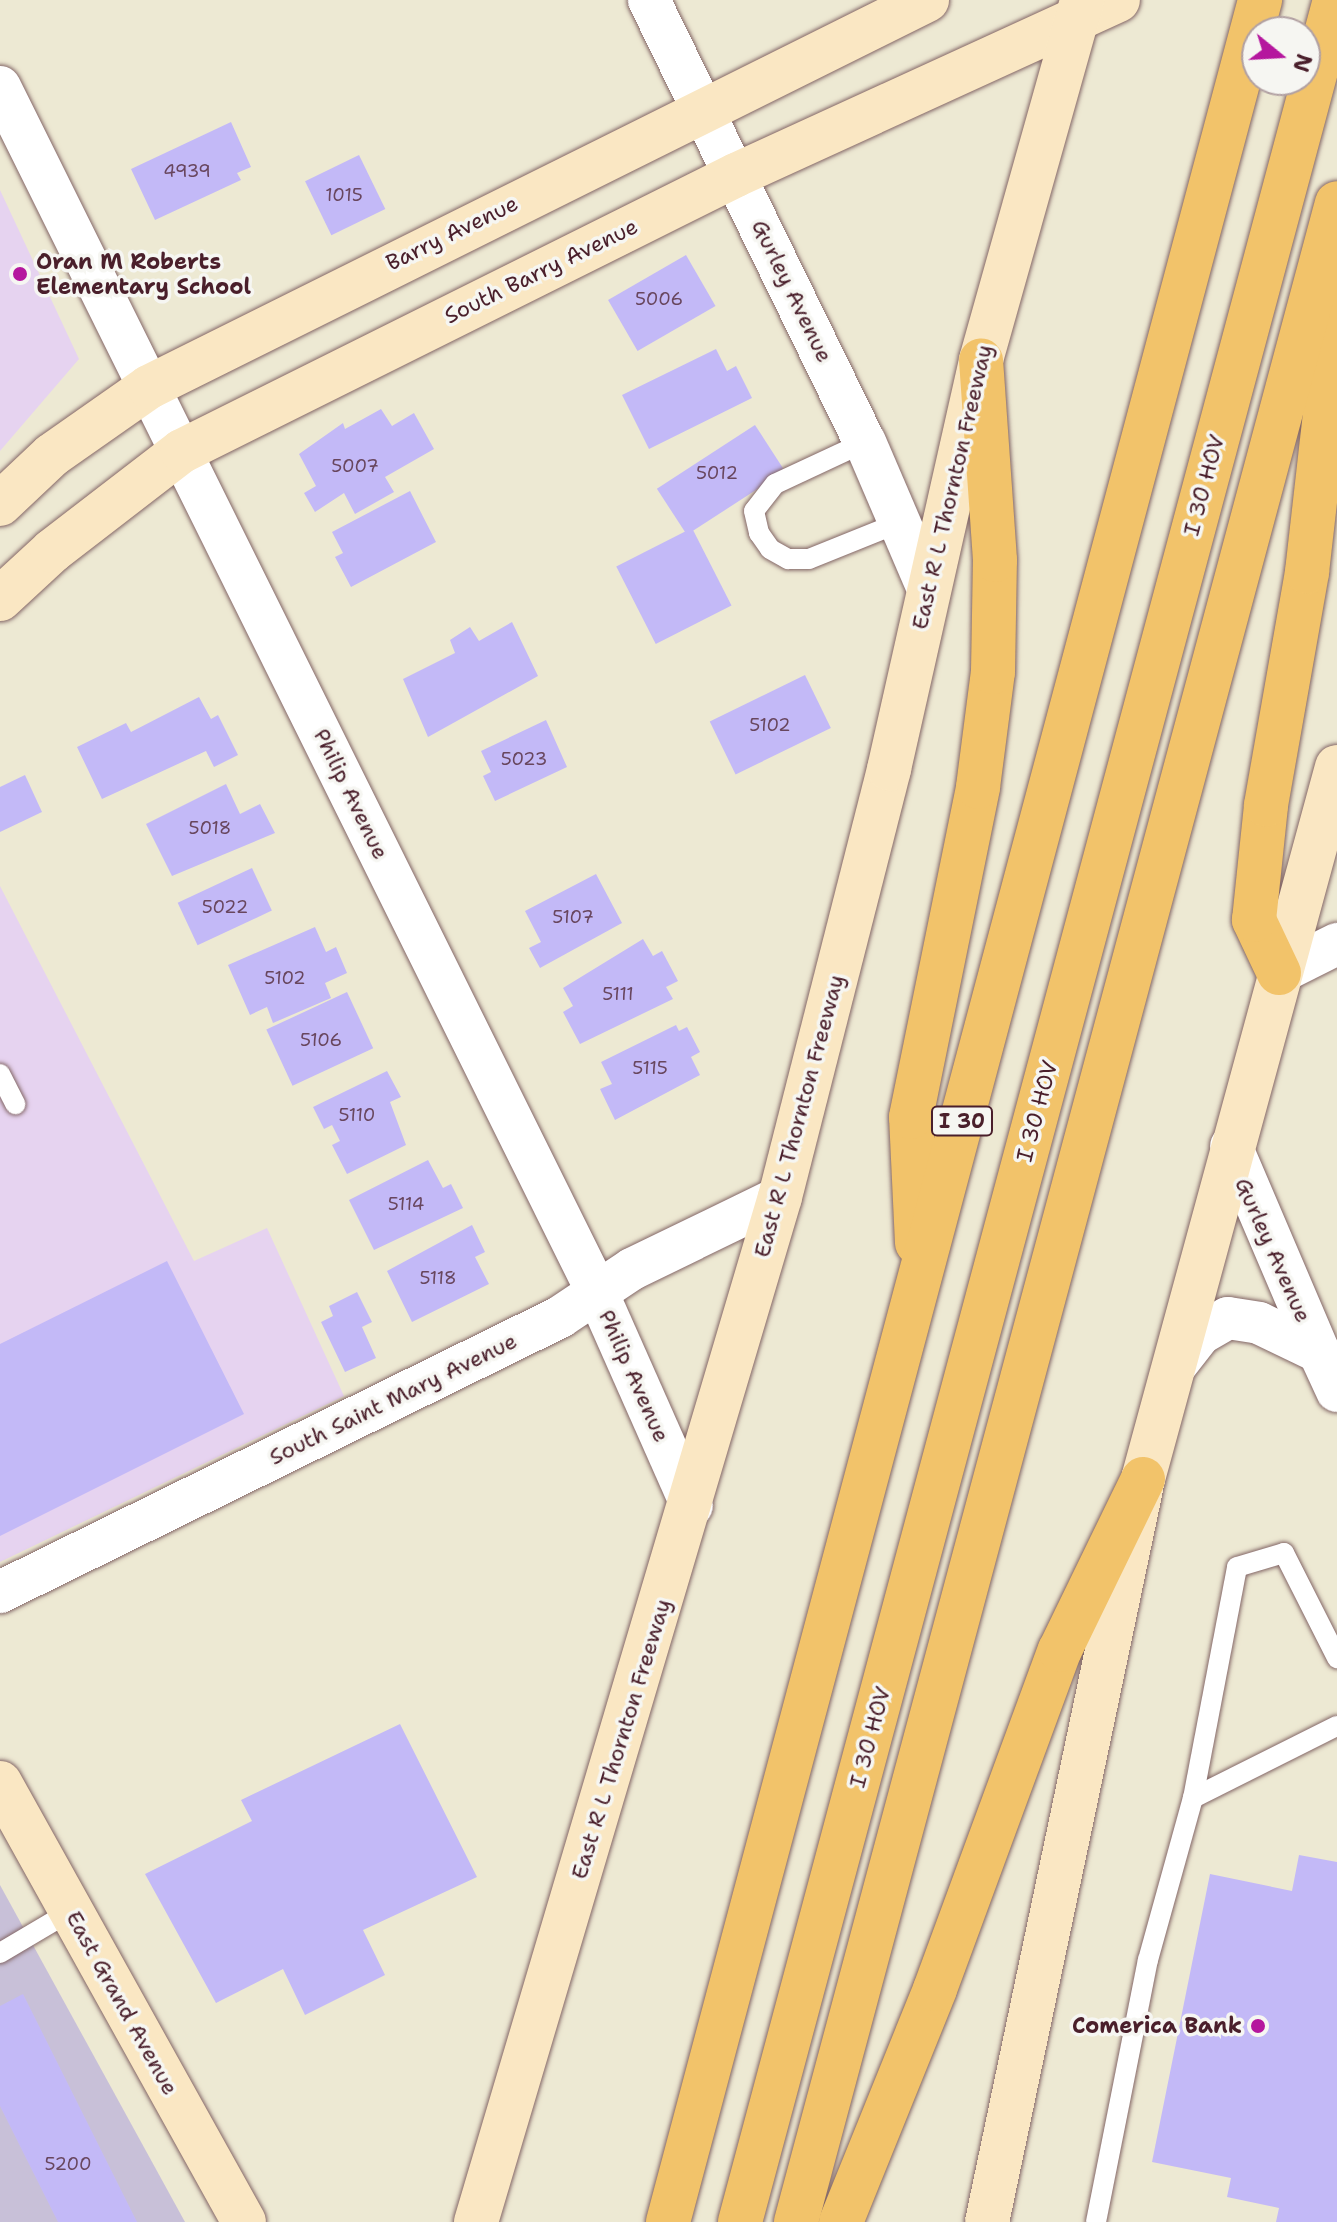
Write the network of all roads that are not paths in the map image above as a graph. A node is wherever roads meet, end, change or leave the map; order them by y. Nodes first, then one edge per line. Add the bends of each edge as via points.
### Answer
1 (649, 0) edge
2 (927, 0) edge
3 (1118, 0) edge
4 (1335, 0) edge
5 (1079, 10) edge
6 (1258, 10) edge
7 (0, 87) edge
8 (1291, 96) edge
9 (704, 110) junction
10 (736, 175) junction
11 (1337, 203) edge
12 (1337, 309) edge
13 (981, 360) junction
14 (149, 387) junction
15 (865, 442) junction
16 (182, 451) junction
17 (0, 504) edge
18 (901, 522) junction
19 (927, 587) junction
20 (0, 599) edge
21 (1337, 767) edge
22 (1337, 944) edge
23 (1279, 973) junction
24 (0, 1074) edge
25 (15, 1104) dead end
26 (1231, 1146) junction
27 (780, 1197) junction
28 (918, 1286) junction
29 (597, 1292) junction
30 (1319, 1352) junction
31 (1176, 1365) junction
32 (1337, 1391) edge
33 (1143, 1479) junction
34 (692, 1506) junction
35 (0, 1592) edge
36 (1337, 1658) edge
37 (1337, 1726) edge
38 (0, 1783) edge
39 (1193, 1798) junction
40 (71, 1911) junction
41 (0, 1953) edge
42 (475, 2212) edge
43 (244, 2222) edge
44 (668, 2222) edge
45 (720, 2222) edge
46 (740, 2222) edge
47 (796, 2222) edge
48 (841, 2222) edge
49 (987, 2222) edge
50 (1096, 2222) edge

1 - 9 street, Gurley Avenue
2 - 9 main road, Barry Avenue
3 - 5 main road, South Barry Avenue
4 - 46 highway, I 30 HOV
5 - 10 main road, South Barry Avenue
5 - 13 main road, East R L Thornton Freeway
6 - 28 highway, I 30
7 - 14 street, Philip Avenue
8 - 45 highway, I 30 HOV
9 - 10 street, Gurley Avenue
9 - 14 main road, Barry Avenue
10 - 15 street, Gurley Avenue
10 - 16 main road, South Barry Avenue
11 - 47 highway
12 - 23 highway via 1307,572 1266,805 1254,920
13 - 19 main road, East R L Thornton Freeway
13 - 28 highway via 995,560 993,672 976,801 911,1117
14 - 16 street, Philip Avenue
14 - 17 main road, Barry Avenue via 52,455
15 - 18 street, Gurley Avenue
15 - 18 lane via 775,484 754,511 759,533 770,549 788,559 809,559
16 - 20 main road, South Barry Avenue via 52,551
16 - 29 street, Philip Avenue
18 - 19 street, Gurley Avenue
19 - 27 main road, East R L Thornton Freeway via 889,769
21 - 23 main road
22 - 23 street
23 - 26 main road
24 - 25 lane
26 - 30 street, Gurley Avenue
26 - 31 main road
27 - 29 street, South Saint Mary Avenue via 632,1269
27 - 34 main road, East R L Thornton Freeway
28 - 44 highway, I 30
29 - 34 street, Philip Avenue
29 - 35 street, South Saint Mary Avenue via 560,1317
30 - 31 street, Gurley Avenue via 1259,1323 1228,1318 1200,1334
30 - 32 street, Gurley Avenue
31 - 33 main road
33 - 48 highway via 1060,1650 935,1989
33 - 49 main road
34 - 42 main road, East R L Thornton Freeway
36 - 39 lane via 1284,1553 1237,1567
37 - 39 lane
38 - 40 main road, East Grand Avenue
39 - 50 lane via 1148,1960
40 - 41 lane
40 - 43 main road, East Grand Avenue

